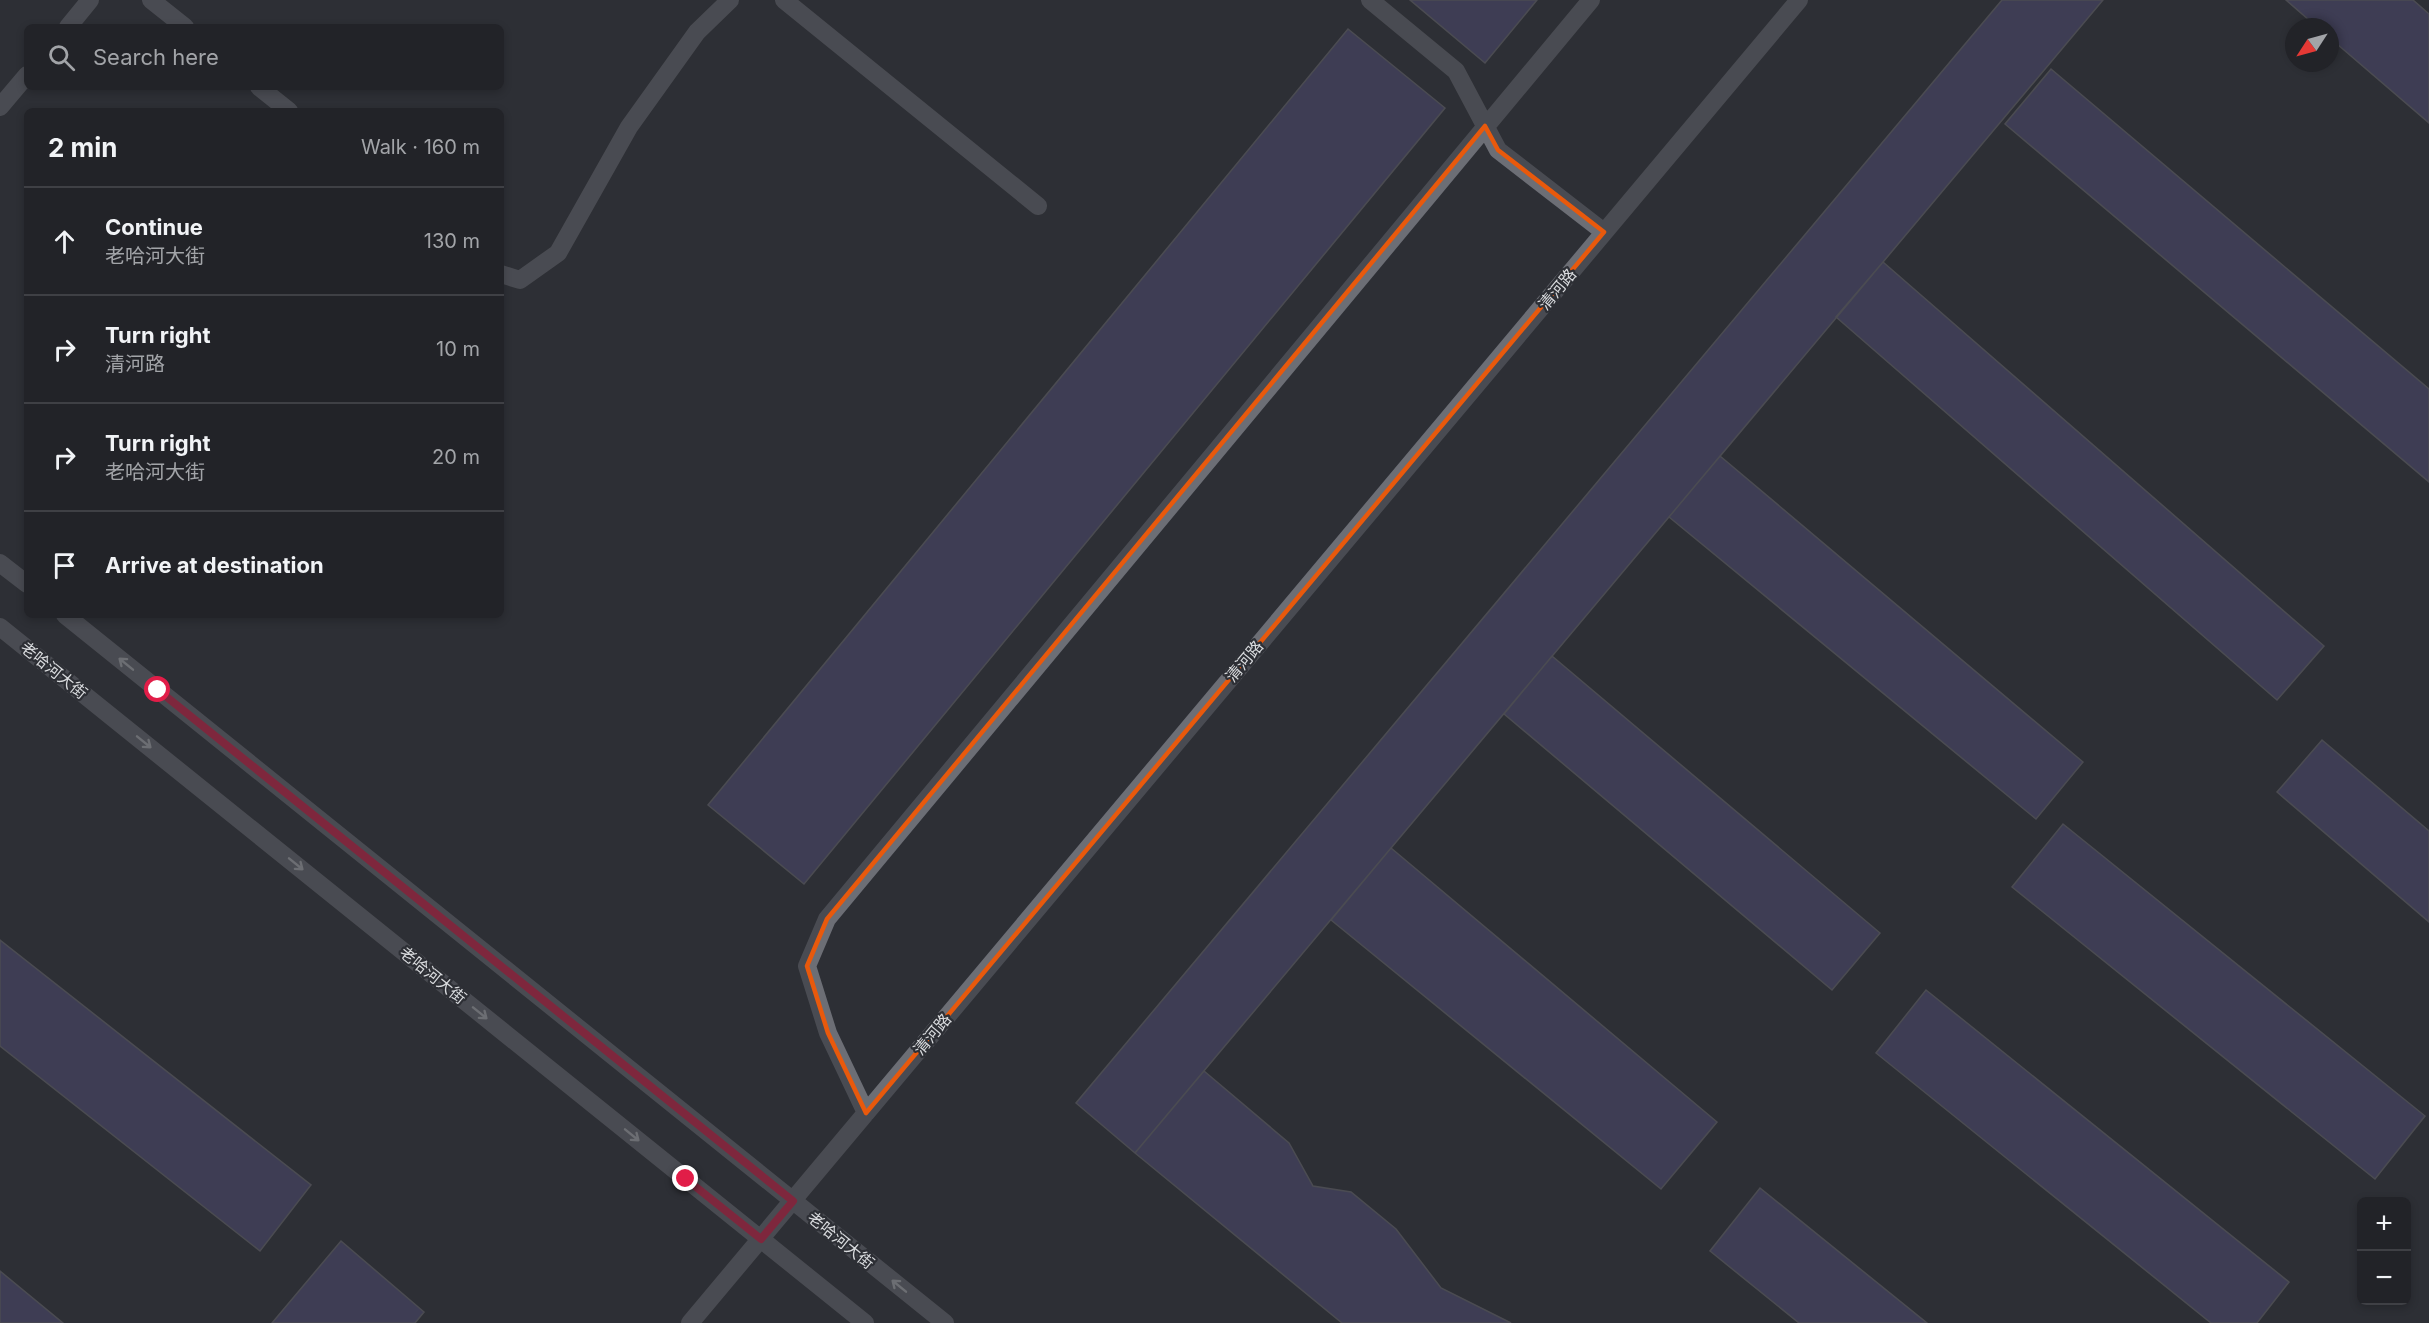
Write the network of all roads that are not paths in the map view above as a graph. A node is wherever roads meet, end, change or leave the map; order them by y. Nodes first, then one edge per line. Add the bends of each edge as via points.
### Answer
1 (90, 0) edge
2 (151, 0) edge
3 (730, 0) edge
4 (784, 0) edge
5 (1370, 0) edge
6 (1591, 0) edge
7 (1799, 0) edge
8 (70, 24) edge
9 (181, 24) edge
10 (24, 79) edge
11 (263, 90) edge
12 (0, 107) edge
13 (285, 108) edge
14 (1485, 126) junction
15 (1038, 206) dead end
16 (1604, 232) junction
17 (504, 275) edge
18 (0, 563) edge
19 (24, 582) edge
20 (69, 618) edge
21 (0, 627) edge
22 (866, 1113) junction
23 (793, 1201) junction
24 (761, 1239) junction
25 (690, 1323) edge
26 (866, 1323) edge
27 (945, 1323) edge

1 - 8 street
2 - 9 street
3 - 17 street via 697,32 628,127 558,253 520,280
4 - 15 street
5 - 14 street via 1456,71
6 - 14 street
7 - 16 street, 清河路
10 - 12 street
11 - 13 street
14 - 16 street via 1498,150
14 - 22 street via 826,919 807,966 828,1034
16 - 22 street, 清河路
18 - 19 street
23 -> 20 street, 老哈河大街
21 -> 24 street, 老哈河大街
22 - 23 street, 清河路
23 - 24 street, 清河路
27 -> 23 street, 老哈河大街
24 - 25 street, 清河路
24 - 26 street, 老哈河大街

